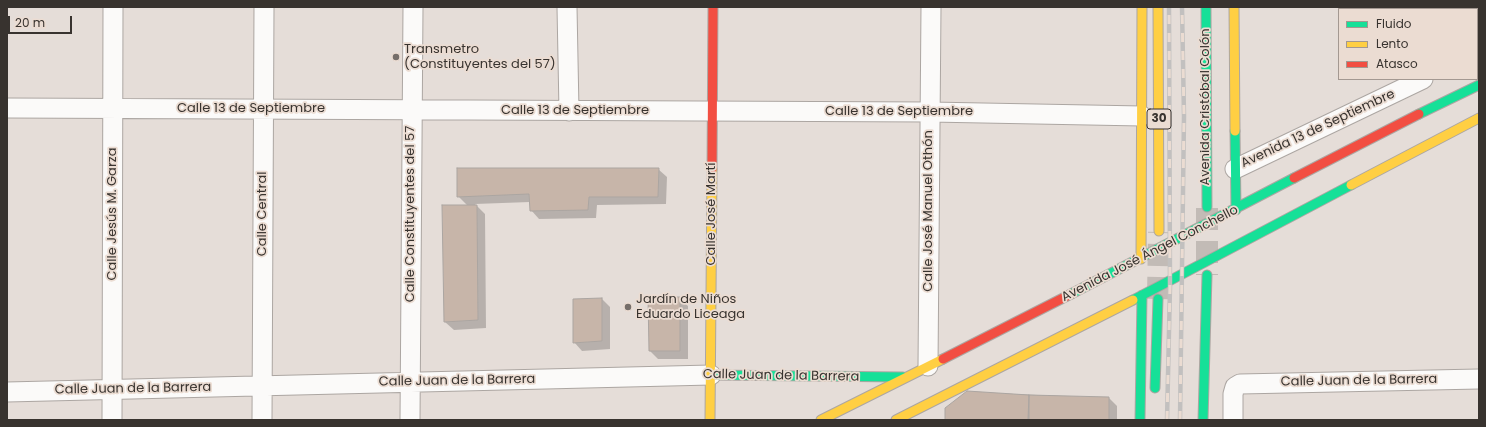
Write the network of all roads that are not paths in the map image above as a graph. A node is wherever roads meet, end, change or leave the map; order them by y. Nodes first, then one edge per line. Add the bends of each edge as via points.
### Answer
1 (113, 7) edge
2 (264, 7) edge
3 (413, 7) edge
4 (567, 7) edge
5 (713, 7) edge
6 (931, 7) edge
7 (1142, 7) edge
8 (1158, 7) edge
9 (1206, 7) edge
10 (1234, 7) edge
11 (1419, 80) edge
12 (1479, 85) edge
13 (7, 108) edge
14 (114, 108) junction
15 (264, 109) junction
16 (412, 110) junction
17 (569, 111) junction
18 (712, 112) junction
19 (930, 112) junction
20 (1142, 116) junction
21 (1479, 118) edge
22 (1236, 168) junction
23 (1207, 207) tunnel mouth
24 (1236, 210) junction
25 (1159, 231) tunnel mouth
26 (1141, 259) junction
27 (1207, 275) tunnel mouth
28 (1142, 295) junction
29 (1158, 299) tunnel mouth
30 (928, 366) junction
31 (711, 375) junction
32 (907, 378) junction
33 (1479, 379) edge
34 (410, 382) junction
35 (262, 386) junction
36 (112, 389) junction
37 (7, 392) edge
38 (1155, 397) dead end
39 (926, 412) edge
40 (112, 420) edge
41 (262, 420) edge
42 (410, 420) edge
43 (710, 420) edge
44 (821, 420) edge
45 (896, 420) edge
46 (1140, 420) edge
47 (1203, 420) edge
48 (1232, 420) edge

1 - 14 street, Calle Jesús M. Garza
2 - 15 street, Calle Central
3 - 16 street, Calle Constituyentes del 57
4 - 17 street
5 - 18 main road, Calle José Martí
6 - 19 street, Calle José Manuel Othón
7 - 20 main road
8 - 25 main road, 30
9 - 23 main road, Avenida Cristóbal Colón
10 - 22 main road
11 - 22 street, Avenida 13 de Septiembre
12 - 24 main road, Avenida José Ángel Conchello via 1366,140
13 - 14 street, Calle 13 de Septiembre
14 - 15 street, Calle 13 de Septiembre
14 - 36 street, Calle Jesús M. Garza
15 - 16 street, Calle 13 de Septiembre
15 - 35 street, Calle Central
16 - 17 street, Calle 13 de Septiembre
16 - 34 street, Calle Constituyentes del 57
17 - 18 street, Calle 13 de Septiembre
18 - 19 street, Calle 13 de Septiembre
18 - 31 main road, Calle José Martí
19 - 20 street, Calle 13 de Septiembre
19 - 30 street, Calle José Manuel Othón
20 - 26 main road
21 - 28 main road
22 - 24 main road
24 - 26 main road, Avenida José Ángel Conchello
26 - 30 main road, Avenida José Ángel Conchello
27 - 47 main road
28 - 39 main road
28 - 46 main road
29 - 38 main road
30 - 32 main road, Avenida José Ángel Conchello
31 - 32 main road, Calle Juan de la Barrera
31 - 34 street, Calle Juan de la Barrera
31 - 43 main road, Calle José Martí
32 - 44 main road, Avenida José Ángel Conchello
33 - 48 street, Calle Juan de la Barrera via 1240,384 1235,387 1233,394
34 - 35 street, Calle Juan de la Barrera
34 - 42 street, Calle Constituyentes del 57
35 - 36 street, Calle Juan de la Barrera
35 - 41 street, Calle Central
36 - 37 street, Calle Juan de la Barrera
36 - 40 street, Calle Jesús M. Garza
39 - 45 main road

